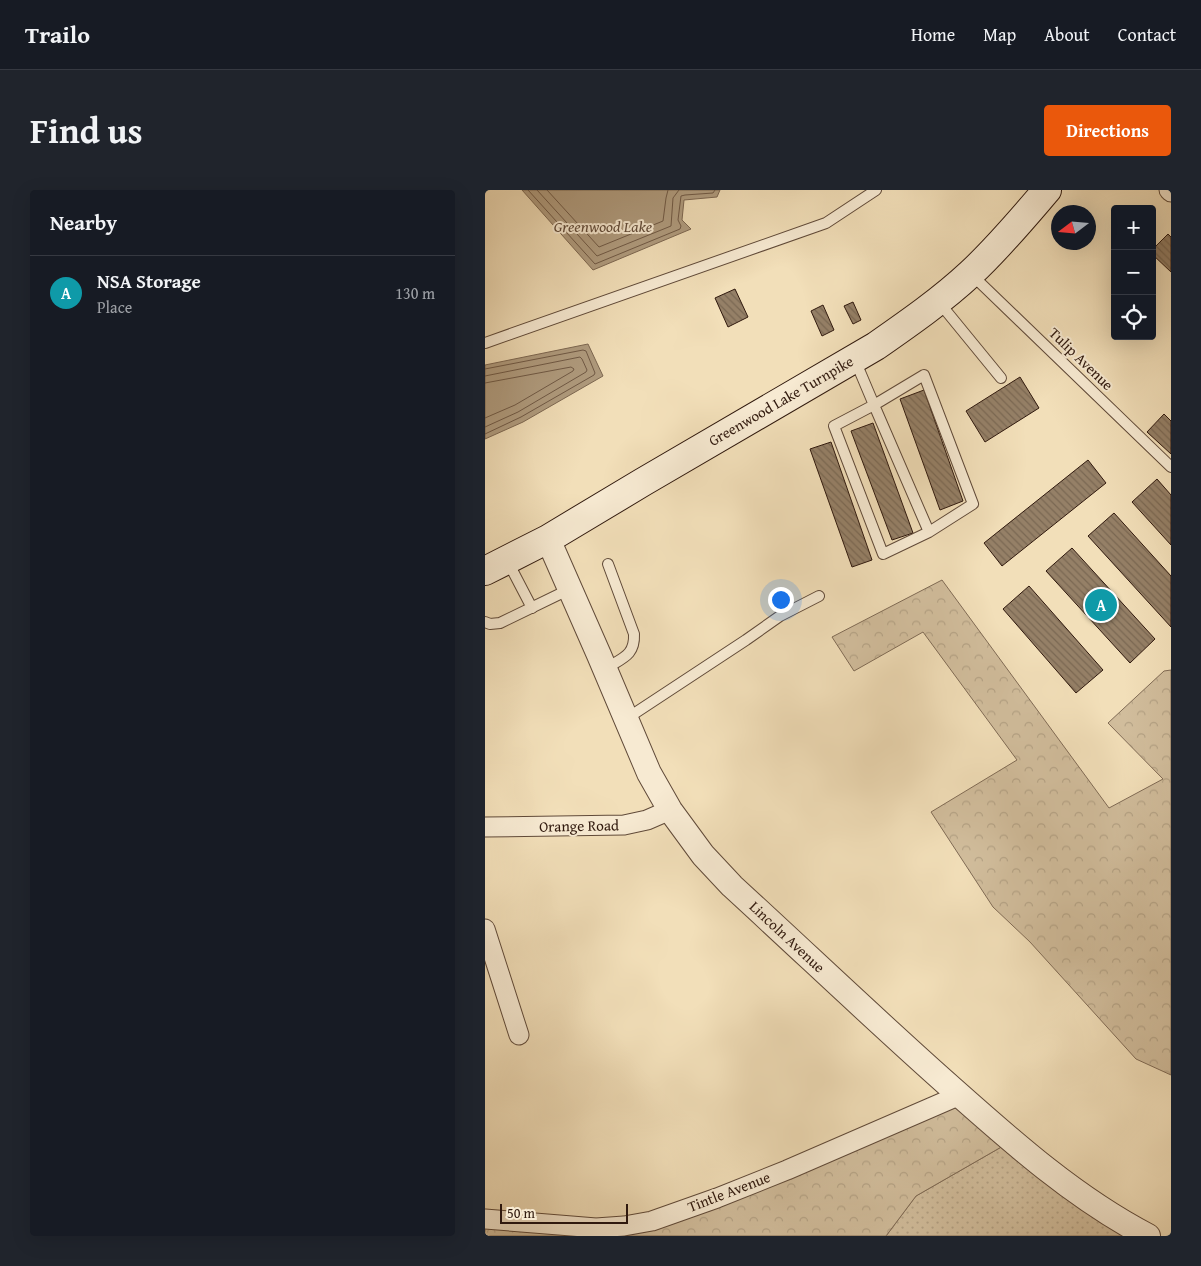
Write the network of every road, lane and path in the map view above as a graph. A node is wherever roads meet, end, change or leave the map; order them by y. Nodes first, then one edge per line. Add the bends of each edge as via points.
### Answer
1 (876, 190) edge
2 (1047, 190) edge
3 (971, 273) junction
4 (937, 300) junction
5 (485, 343) edge
6 (854, 359) junction
7 (1001, 378) dead end
8 (874, 405) junction
9 (1171, 467) edge
10 (929, 532) junction
11 (548, 539) junction
12 (607, 564) dead end
13 (496, 566) edge
14 (570, 589) junction
15 (819, 596) dead end
16 (532, 608) junction
17 (485, 622) edge
18 (605, 669) junction
19 (626, 719) junction
20 (670, 810) junction
21 (485, 827) edge
22 (485, 929) edge
23 (519, 1035) dead end
24 (960, 1095) junction
25 (485, 1219) edge
26 (1148, 1236) edge

1 - 5 lane via 826,223
2 - 3 main road, Greenwood Lake Turnpike
3 - 4 main road, Greenwood Lake Turnpike
3 - 9 lane, Tulip Avenue
4 - 6 main road, Greenwood Lake Turnpike
4 - 7 lane
6 - 8 lane
6 - 11 main road, Greenwood Lake Turnpike
8 - 10 lane
8 - 10 lane via 834,426 883,554
8 - 10 lane via 924,375 973,504
11 - 13 main road, Greenwood Lake Turnpike
11 - 14 street, Lincoln Avenue
12 - 18 lane via 634,634 634,645 630,653
13 - 16 lane
14 - 16 lane
14 - 18 street, Lincoln Avenue
15 - 19 lane via 780,616
16 - 17 lane via 500,623
18 - 19 street, Lincoln Avenue
19 - 20 street, Lincoln Avenue via 649,773
20 - 21 street, Orange Road via 624,825
20 - 24 street, Lincoln Avenue via 703,855 732,886
22 - 23 street
24 - 25 street, Tintle Avenue via 787,1170 652,1221 596,1228
24 - 26 street, Lincoln Avenue via 1050,1172

